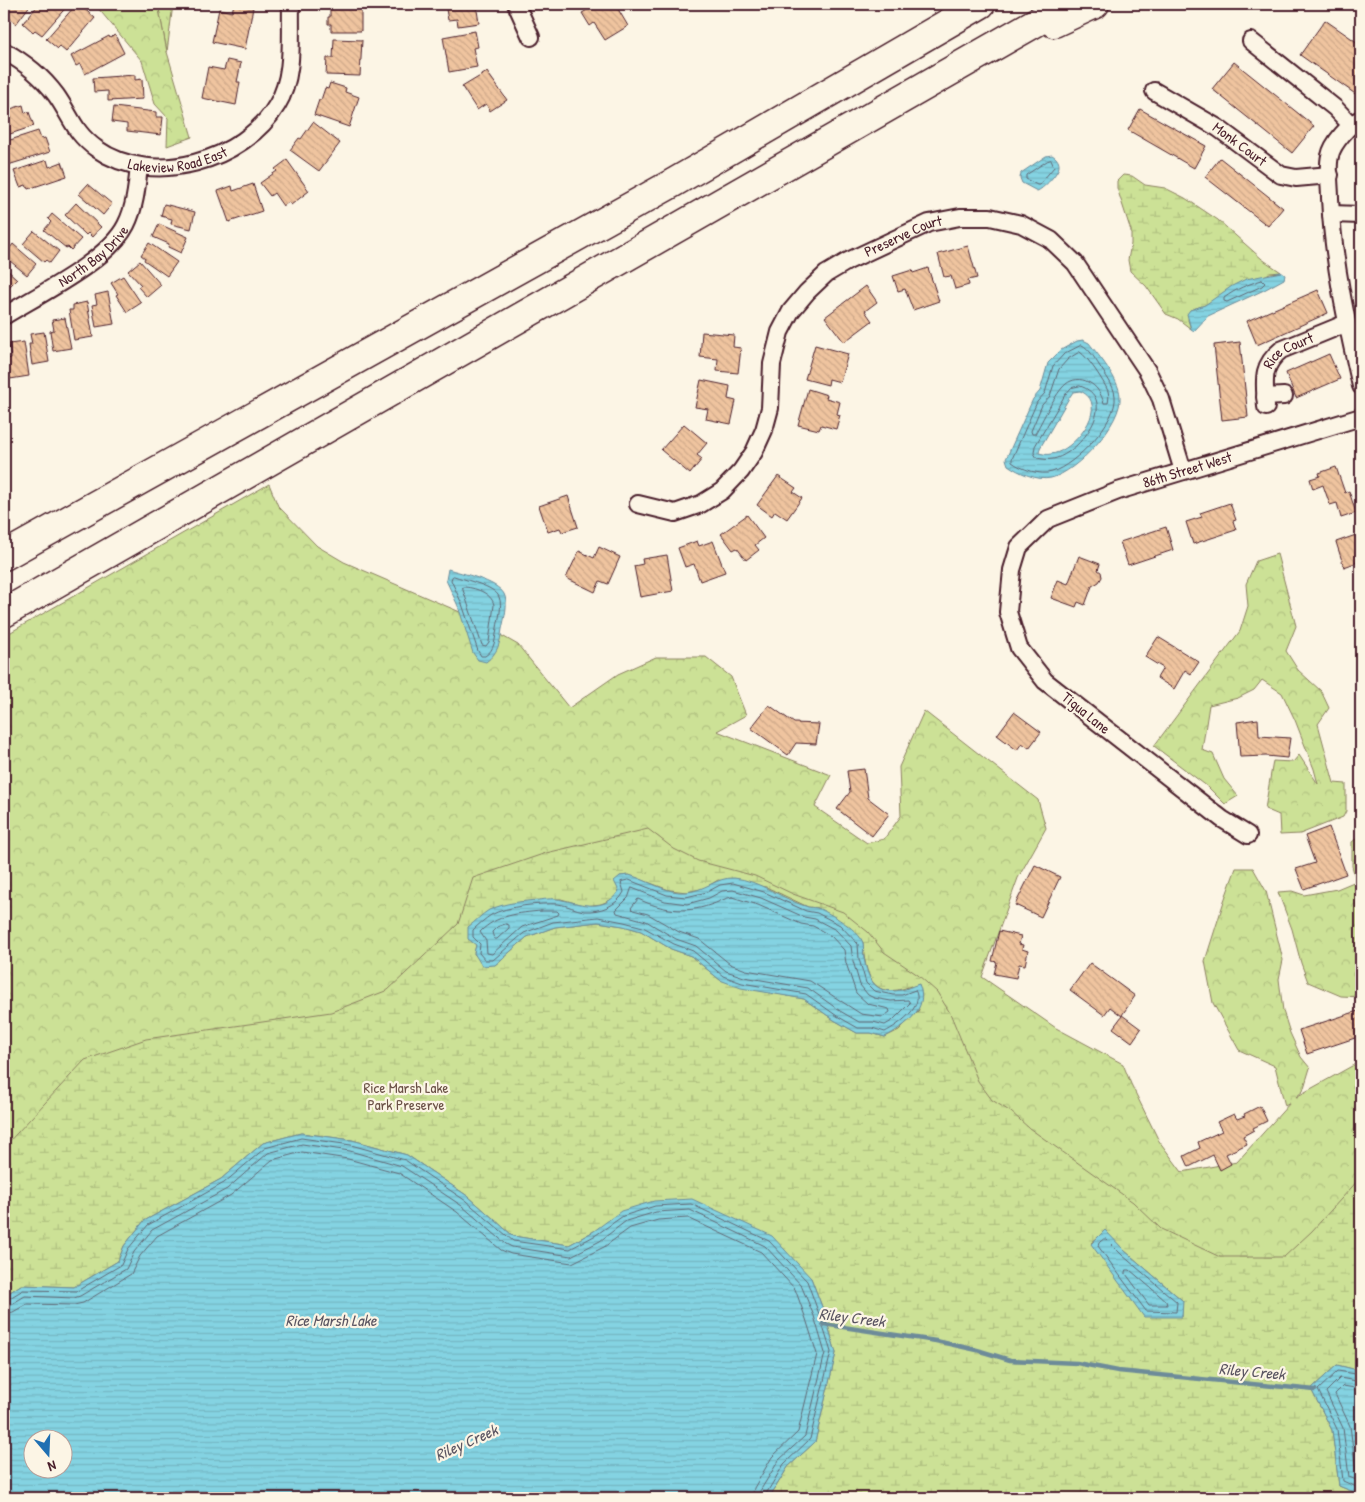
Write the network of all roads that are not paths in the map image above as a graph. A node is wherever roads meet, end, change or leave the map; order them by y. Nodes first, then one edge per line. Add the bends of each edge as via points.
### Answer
1 (291, 4) edge
2 (516, 4) edge
3 (958, 4) edge
4 (981, 4) edge
5 (1068, 4) edge
6 (1095, 4) edge
7 (530, 36) dead end
8 (1251, 41) dead end
9 (997, 45) junction
10 (4, 51) edge
11 (895, 54) junction
12 (1154, 91) dead end
13 (1356, 122) edge
14 (139, 166) junction
15 (1330, 175) junction
16 (1331, 214) junction
17 (1361, 215) edge
18 (4, 316) edge
19 (1347, 323) junction
20 (1361, 386) edge
21 (1284, 396) dead end
22 (1361, 417) edge
23 (1183, 471) junction
24 (638, 504) dead end
25 (1023, 543) joint
26 (4, 556) edge
27 (4, 613) edge
28 (1248, 835) dead end

1 - 14 street, Lakeview Road East via 290,61 286,84 278,104 262,125 240,144 215,156 181,166 158,169
2 - 7 street
3 - 11 highway
4 - 11 highway
5 - 9 highway
6 - 9 highway
8 - 13 street
9 - 27 highway
10 - 14 street, Lakeview Road East via 41,77 79,134 113,159
11 - 26 highway via 673,184
12 - 15 street, Monk Court via 1218,128 1281,175 1296,178
13 - 15 street via 1341,135 1330,155
14 - 18 street, North Bay Drive via 136,194 126,225 111,246 87,265
15 - 16 street
16 - 17 street
16 - 19 street
19 - 20 street
19 - 21 street, Rice Court via 1274,356 1265,374 1266,402
22 - 23 street, 86th Street West
23 - 24 street, Preserve Court via 1161,399 1148,372 1075,263 1051,240 1021,224 990,217 960,217 929,223 826,274 791,311 780,332 772,364 770,408 764,430 741,471 722,490 701,504 675,513
23 - 25 street, 86th Street West via 1048,518
25 - 28 street, Tigua Lane via 1012,570 1008,612 1019,648 1045,681 1222,819

